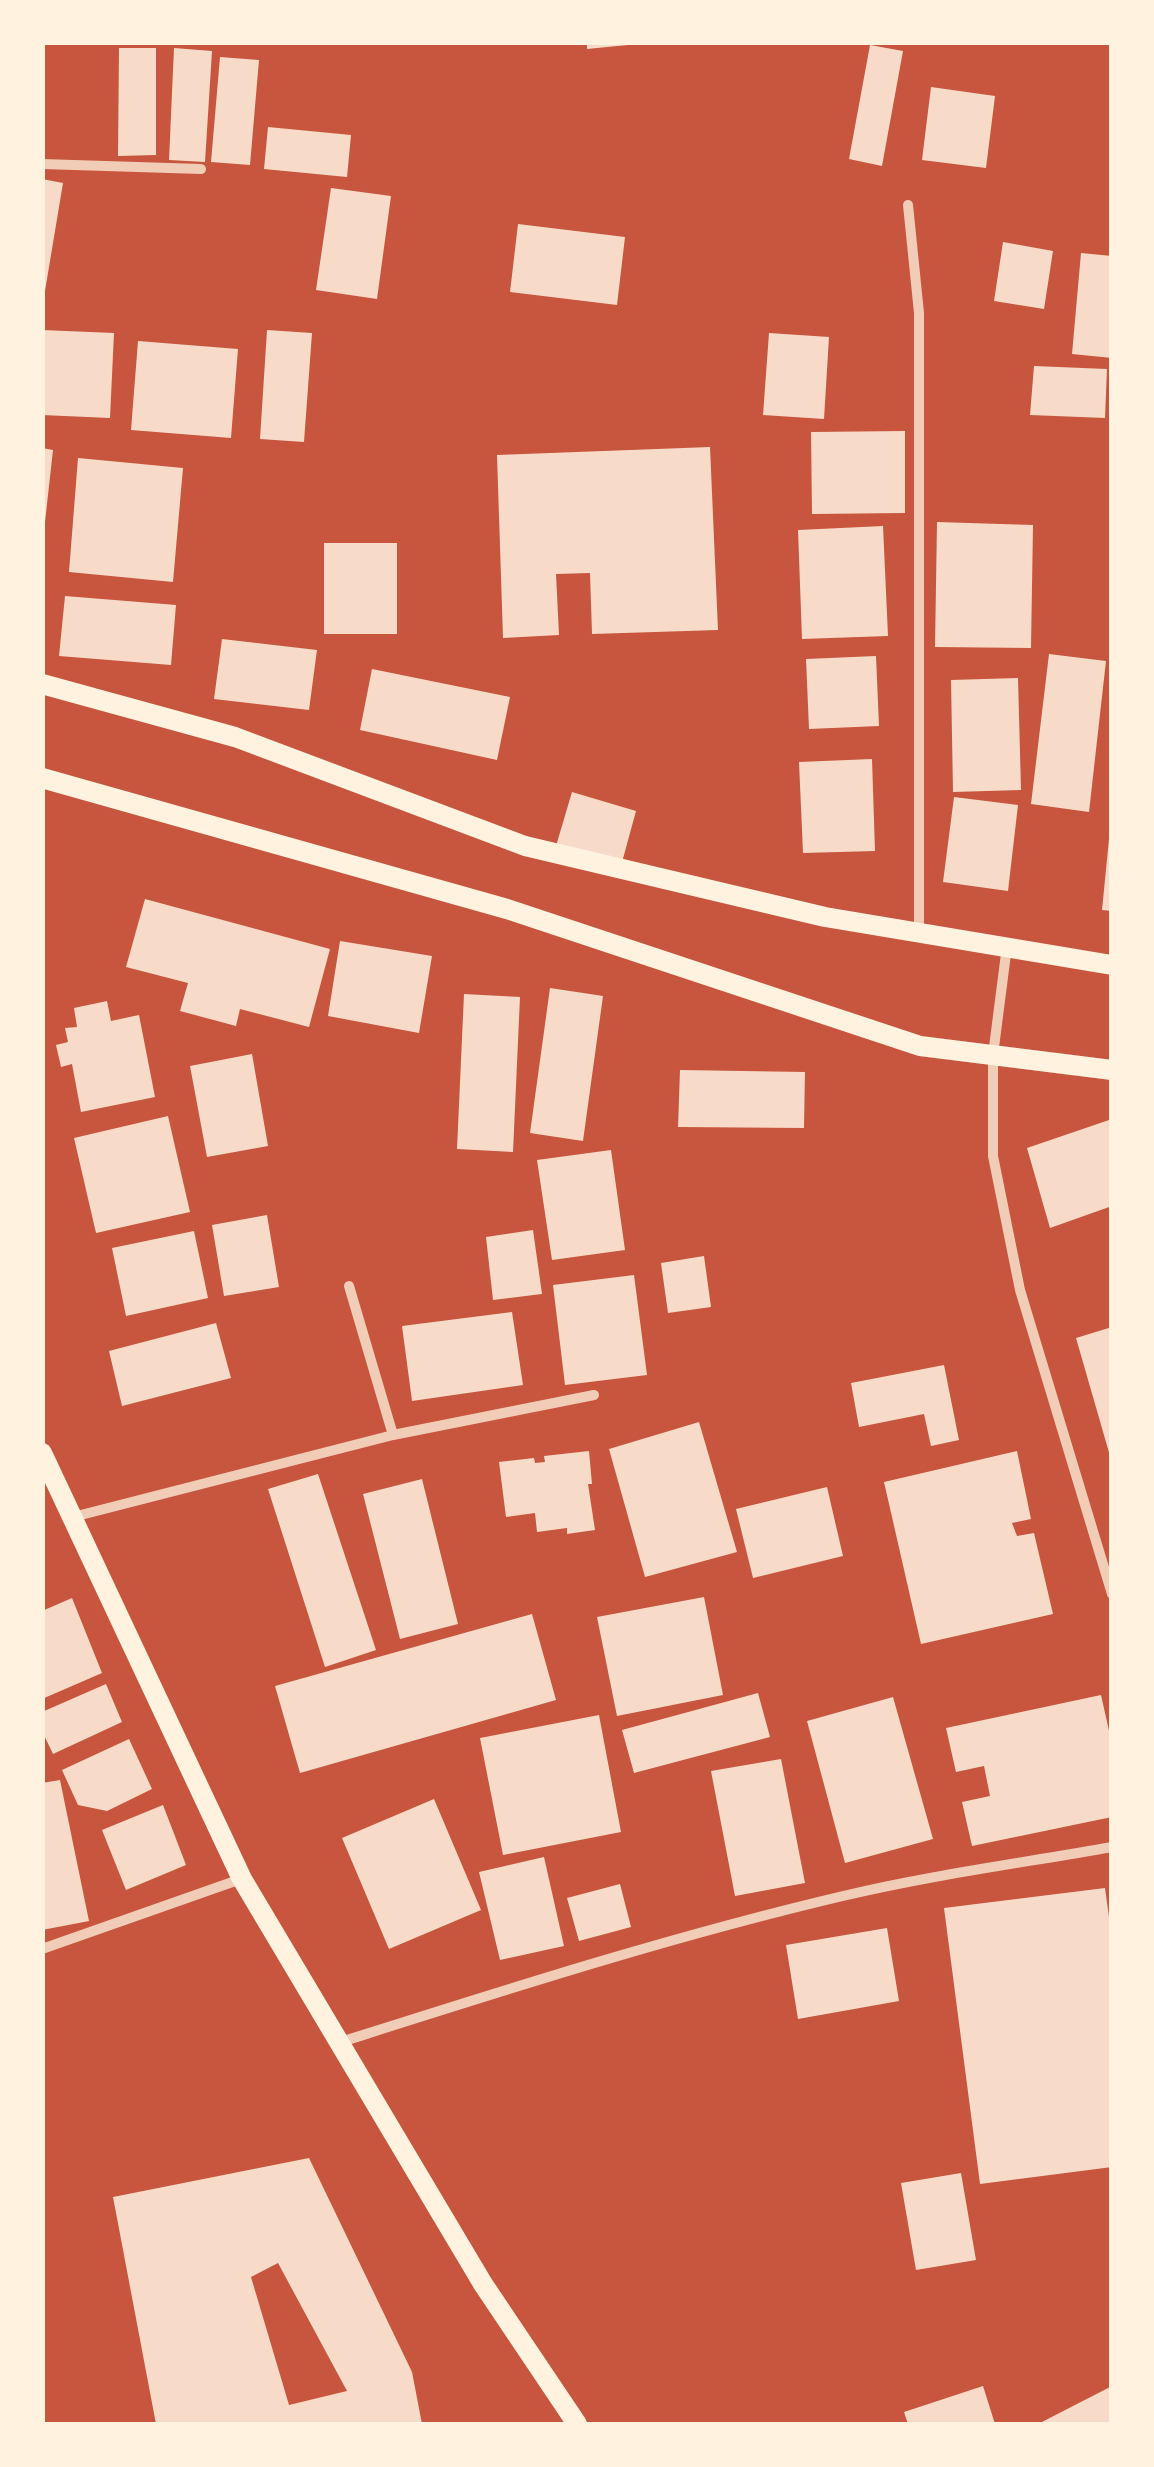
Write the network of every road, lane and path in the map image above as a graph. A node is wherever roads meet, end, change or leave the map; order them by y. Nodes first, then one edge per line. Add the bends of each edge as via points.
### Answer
1 (42, 164) edge
2 (201, 169) dead end
3 (908, 205) dead end
4 (42, 684) edge
5 (42, 778) edge
6 (918, 932) junction
7 (1008, 946) junction
8 (1112, 966) edge
9 (993, 1055) junction
10 (1112, 1070) edge
11 (349, 1286) dead end
12 (594, 1395) dead end
13 (394, 1436) junction
14 (42, 1453) edge
15 (72, 1517) junction
16 (1112, 1594) edge
17 (1112, 1847) edge
18 (242, 1878) junction
19 (42, 1949) edge
20 (342, 2042) junction
21 (577, 2424) edge

1 - 2 street
3 - 6 street via 919,312
4 - 6 main road via 235,737 525,846 825,917
5 - 9 main road via 506,909 920,1046
6 - 7 main road
7 - 8 main road
7 - 9 street
9 - 10 main road
9 - 16 street via 993,1156 1020,1290
11 - 13 street
12 - 13 street
13 - 15 street
14 - 15 main road
15 - 18 main road
17 - 20 street via 848,1895 727,1925
18 - 19 street
18 - 20 main road
20 - 21 main road via 483,2284

